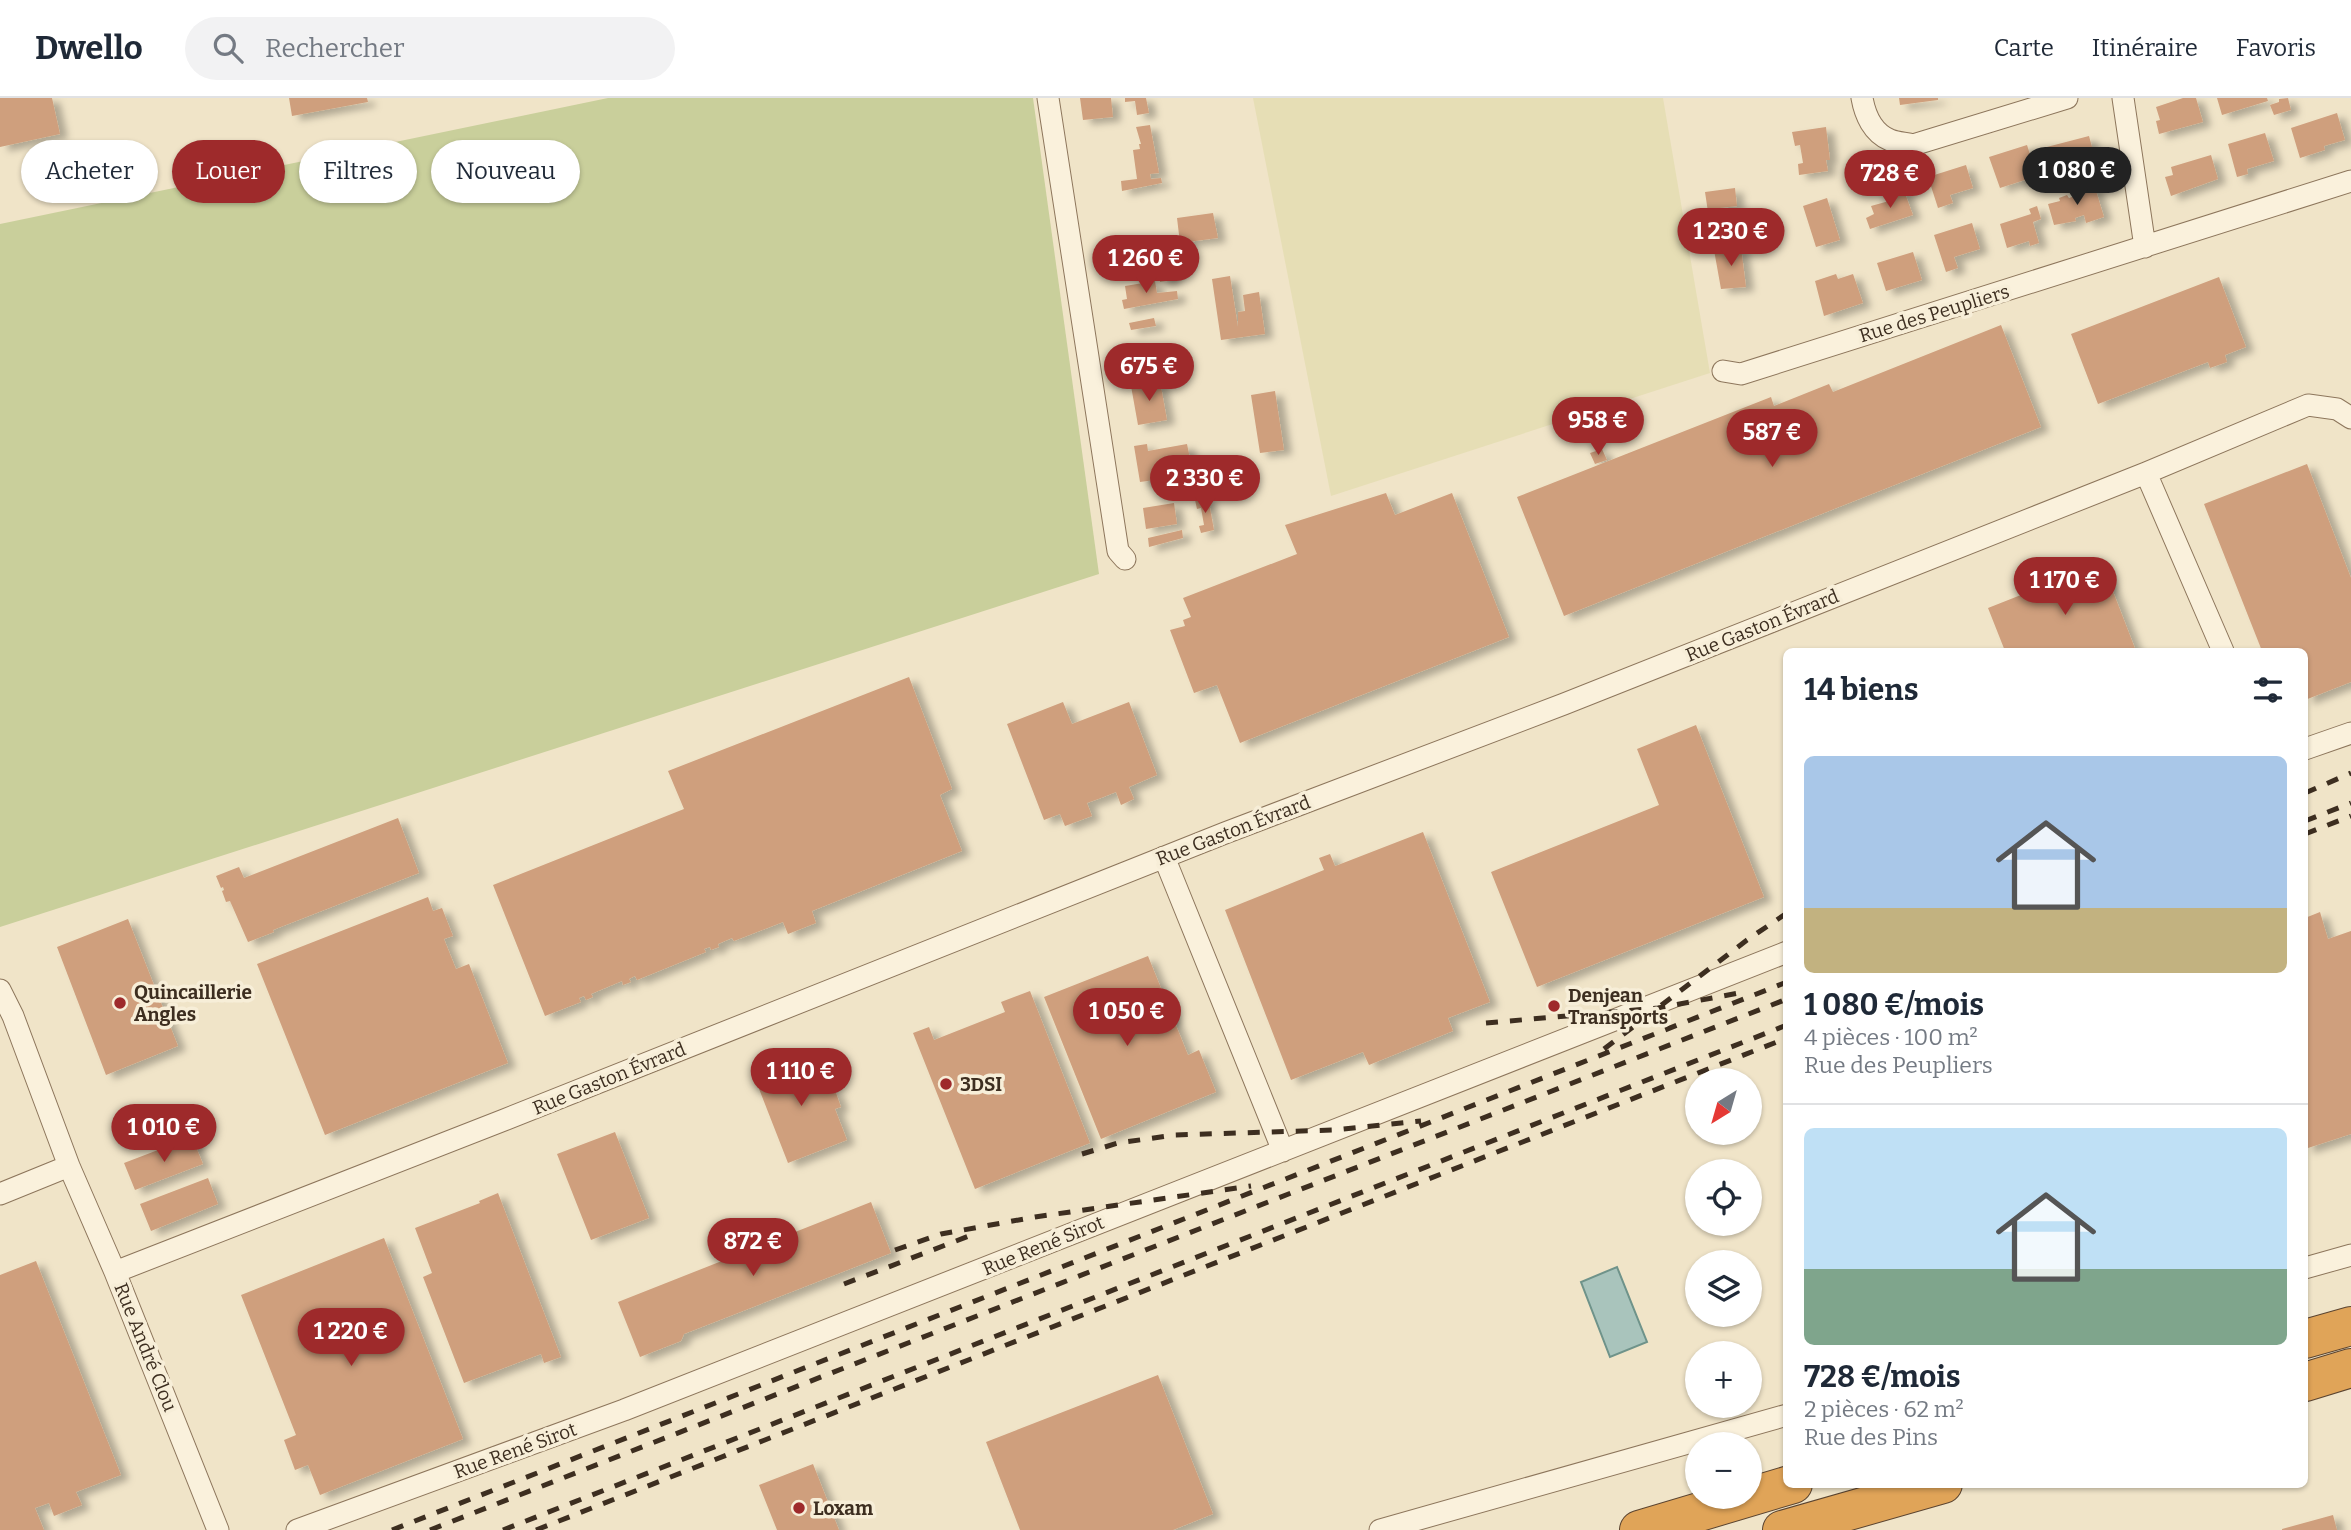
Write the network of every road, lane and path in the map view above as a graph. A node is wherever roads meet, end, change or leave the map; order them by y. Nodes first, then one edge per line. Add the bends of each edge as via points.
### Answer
1 (1048, 98) edge
2 (1862, 98) edge
3 (2067, 98) edge
4 (2123, 98) edge
5 (2351, 181) edge
6 (2145, 247) junction
7 (1723, 371) dead end
8 (2351, 418) edge
9 (2146, 473) junction
10 (1125, 559) dead end
11 (2221, 648) edge
12 (2351, 733) edge
13 (2308, 748) edge
14 (1164, 857) junction
15 (1783, 954) edge
16 (0, 990) edge
17 (1283, 1151) junction
18 (69, 1166) junction
19 (0, 1194) edge
20 (2351, 1255) edge
21 (2308, 1267) edge
22 (115, 1272) junction
23 (2351, 1326) edge
24 (2308, 1338) edge
25 (2351, 1368) edge
26 (2308, 1381) edge
27 (1783, 1416) edge
28 (1783, 1487) edge
29 (1929, 1488) edge
30 (218, 1530) edge
31 (297, 1530) edge
32 (1381, 1530) edge
33 (1639, 1530) edge
34 (1782, 1530) edge

1 - 10 street via 1118,551
2 - 3 street via 1874,128 1890,140 1913,145
4 - 6 street
5 - 6 street, Rue des Peupliers
6 - 7 street, Rue des Peupliers via 1741,373
8 - 9 street, Rue Gaston Évrard via 2337,409 2308,405
9 - 11 street
9 - 14 street, Rue Gaston Évrard
12 - 13 street
14 - 17 street
14 - 22 street, Rue Gaston Évrard
15 - 17 street, Rue René Sirot
16 - 18 street, Rue André Clou
17 - 31 street, Rue René Sirot via 624,1410
18 - 19 street
18 - 22 street, Rue André Clou
20 - 21 street
22 - 30 street, Rue André Clou
23 - 24 highway
25 - 26 highway
27 - 32 street
28 - 33 highway
29 - 34 highway

